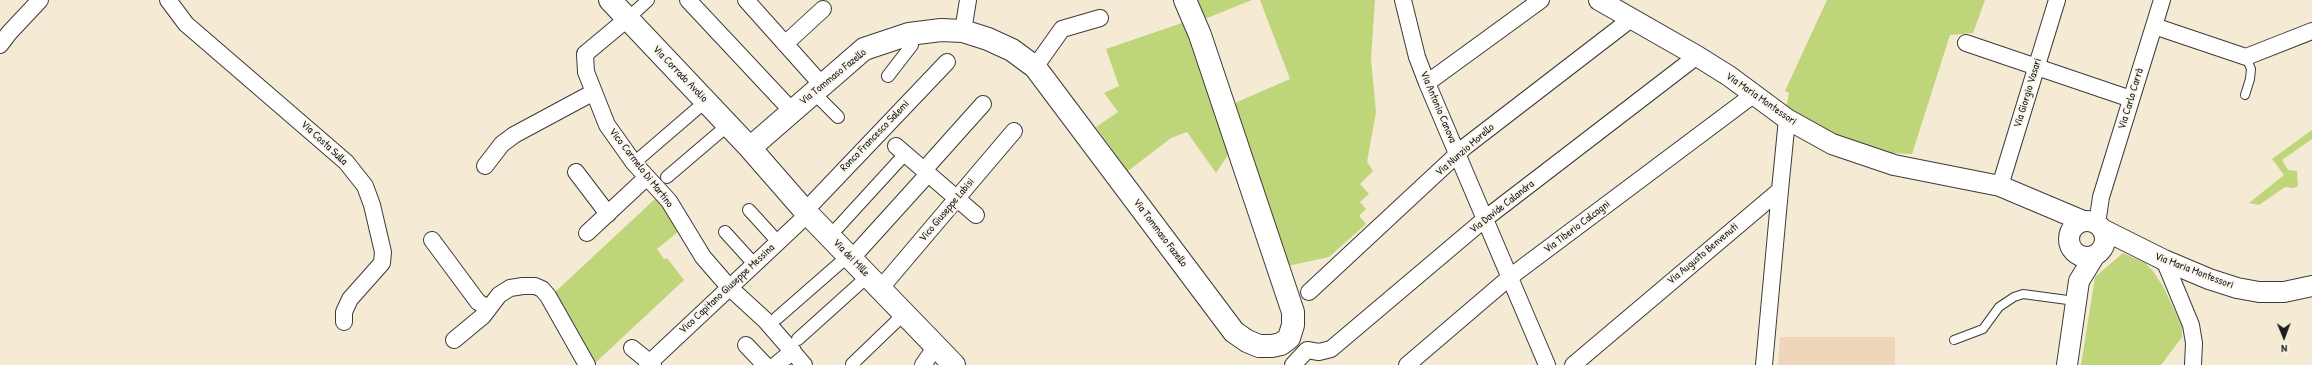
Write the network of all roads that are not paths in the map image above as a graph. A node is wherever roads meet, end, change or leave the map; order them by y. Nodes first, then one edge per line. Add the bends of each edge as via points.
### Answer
1 (40, 0) edge
2 (168, 0) edge
3 (610, 0) edge
4 (648, 0) edge
5 (688, 0) edge
6 (747, 0) edge
7 (968, 0) edge
8 (1185, 0) edge
9 (1403, 0) edge
10 (1541, 0) edge
11 (2057, 0) edge
12 (2162, 0) edge
13 (1610, 3) edge
14 (823, 9) dead end
15 (631, 15) junction
16 (1100, 18) dead end
17 (1631, 19) junction
18 (2154, 26) junction
19 (963, 31) junction
20 (2312, 31) edge
21 (1966, 43) dead end
22 (785, 44) junction
23 (0, 45) edge
24 (912, 45) dead end
25 (1697, 56) junction
26 (2246, 57) junction
27 (947, 62) dead end
28 (1035, 67) junction
29 (2037, 67) junction
30 (888, 76) dead end
31 (1427, 83) junction
32 (818, 88) junction
33 (594, 92) junction
34 (1753, 95) junction
35 (2245, 95) dead end
36 (2131, 99) junction
37 (706, 101) junction
38 (982, 104) dead end
39 (792, 111) junction
40 (838, 117) dead end
41 (1787, 119) junction
42 (728, 125) junction
43 (1014, 131) dead end
44 (750, 148) junction
45 (900, 150) joint
46 (1458, 154) junction
47 (634, 163) junction
48 (485, 166) dead end
49 (576, 172) dead end
50 (926, 172) junction
51 (647, 177) junction
52 (667, 177) dead end
53 (2000, 186) junction
54 (1780, 190) junction
55 (956, 198) junction
56 (2048, 206) junction
57 (749, 210) dead end
58 (806, 213) junction
59 (608, 214) junction
60 (976, 215) dead end
61 (1486, 218) junction
62 (2092, 224) junction
63 (725, 232) dead end
64 (587, 233) dead end
65 (830, 236) junction
66 (432, 240) dead end
67 (2069, 241) junction
68 (778, 242) junction
69 (2126, 242) junction
70 (2098, 253) junction
71 (850, 257) junction
72 (2164, 260) junction
73 (754, 264) junction
74 (1510, 277) junction
75 (2079, 281) junction
76 (874, 283) junction
77 (2312, 286) edge
78 (729, 287) junction
79 (1310, 292) dead end
80 (2076, 301) junction
81 (488, 308) junction
82 (904, 314) junction
83 (777, 318) dead end
84 (344, 322) dead end
85 (1289, 338) junction
86 (454, 340) dead end
87 (1954, 340) dead end
88 (746, 345) dead end
89 (795, 345) junction
90 (936, 346) junction
91 (632, 348) dead end
92 (1307, 350) junction
93 (650, 364) edge
94 (852, 364) edge
95 (587, 365) edge
96 (765, 365) edge
97 (776, 365) edge
98 (804, 365) edge
99 (923, 365) edge
100 (954, 365) edge
101 (1293, 365) edge
102 (1316, 365) edge
103 (1407, 365) edge
104 (1547, 365) edge
105 (1573, 365) edge
106 (1764, 365) edge
107 (2067, 365) edge
108 (2193, 365) edge

1 - 23 street
2 - 84 street, Via Costa Sulla via 186,24 346,162 364,186 374,212 383,252 382,263 350,299 344,312
3 - 15 main road, Via Corrado Avolio
4 - 15 street
5 - 39 street
6 - 22 street
7 - 19 street
8 - 85 main road via 1200,35 1293,312 1294,325
9 - 31 street, Via Antonio Canova via 1417,57
10 - 31 street
11 - 29 street, Via Giorgio Vasari
12 - 18 street, Via Carlo Carrà
13 - 17 street, Via Maria Montessori
14 - 22 street
15 - 33 street, Vico Carmelo Di Martino via 585,54 586,72
15 - 37 main road, Via Corrado Avolio
16 - 28 street via 1062,28
17 - 25 street, Via Maria Montessori
17 - 46 street, Via Nunzio Morello
18 - 26 street
18 - 36 street, Via Carlo Carrà
19 - 28 main road, Via Tommaso Fazello via 1012,50
19 - 32 main road, Via Tommaso Fazello via 942,30 909,34 864,49
20 - 26 street
21 - 29 street
22 - 32 street
24 - 30 street
25 - 34 street, Via Maria Montessori
25 - 61 street, Via Davide Calandra
26 - 35 lane via 2251,74
27 - 58 street, Ronco Francesco Salemi
28 - 85 main road, Via Tommaso Fazello via 1234,332 1259,346 1276,345
29 - 36 street
29 - 53 street, Via Giorgio Vasari
31 - 46 street, Via Antonio Canova
32 - 39 main road, Via Tommaso Fazello
32 - 40 street
33 - 47 street, Vico Carmelo Di Martino via 608,125
33 - 48 street via 514,135 502,144
34 - 41 street, Via Maria Montessori
34 - 74 street, Via Tiberio Calcagni
36 - 62 street, Via Carlo Carrà
37 - 42 main road, Via Corrado Avolio
37 - 47 street
38 - 50 street
39 - 44 main road, Via Tommaso Fazello
41 - 53 street, Via Maria Montessori via 1832,144 1894,165
41 - 54 street
42 - 44 main road, Via Corrado Avolio
42 - 52 street
43 - 55 street, Vico Giuseppe Labisi
44 - 58 main road, Via dei Mille
45 - 50 street
45 - 65 street
46 - 61 street, Via Antonio Canova
46 - 79 street, Via Nunzio Morello
47 - 51 street, Vico Carmelo Di Martino
49 - 59 street
50 - 55 street
50 - 71 street
51 - 59 street
51 - 78 street, Vico Carmelo Di Martino via 669,201 703,258
53 - 56 street, Via Maria Montessori
54 - 105 street, Via Augusto Benvenuti
54 - 106 street
55 - 60 street
55 - 76 street, Vico Giuseppe Labisi
56 - 62 street, Via Maria Montessori
56 - 67 street via 2064,224
57 - 68 street
58 - 65 main road, Via dei Mille
58 - 68 street, Vico Capitano Giuseppe Messina
59 - 64 street
61 - 74 street, Via Antonio Canova
61 - 92 street, Via Davide Calandra via 1331,349 1319,352
62 - 67 street via 2076,224
62 - 69 street, Via Maria Montessori
62 - 70 street via 2105,236
63 - 73 street
65 - 71 main road, Via dei Mille
66 - 81 street via 478,302
67 - 70 street via 2080,256
67 - 75 street
68 - 73 street, Vico Capitano Giuseppe Messina
69 - 70 street
69 - 72 street, Via Maria Montessori
70 - 75 street
71 - 76 main road, Via dei Mille
71 - 83 street
72 - 77 street, Via Maria Montessori via 2209,279 2259,292 2284,292
72 - 108 street via 2191,324 2194,342
73 - 78 street, Vico Capitano Giuseppe Messina
74 - 103 street, Via Tiberio Calcagni
74 - 104 street, Via Antonio Canova
75 - 80 street
76 - 82 main road, Via dei Mille
76 - 89 street
78 - 89 street, Vico Carmelo Di Martino
78 - 93 street, Vico Capitano Giuseppe Messina
80 - 87 lane via 2023,294 1999,307 1983,329
80 - 107 street
81 - 86 street via 483,316
81 - 95 street via 499,295 510,288 523,286 542,289
82 - 90 main road, Via dei Mille
82 - 94 street
85 - 92 street
88 - 96 street
89 - 97 street
89 - 98 street, Vico Carmelo Di Martino
90 - 99 street
90 - 100 main road, Via dei Mille
91 - 93 street
92 - 101 street
92 - 102 street

